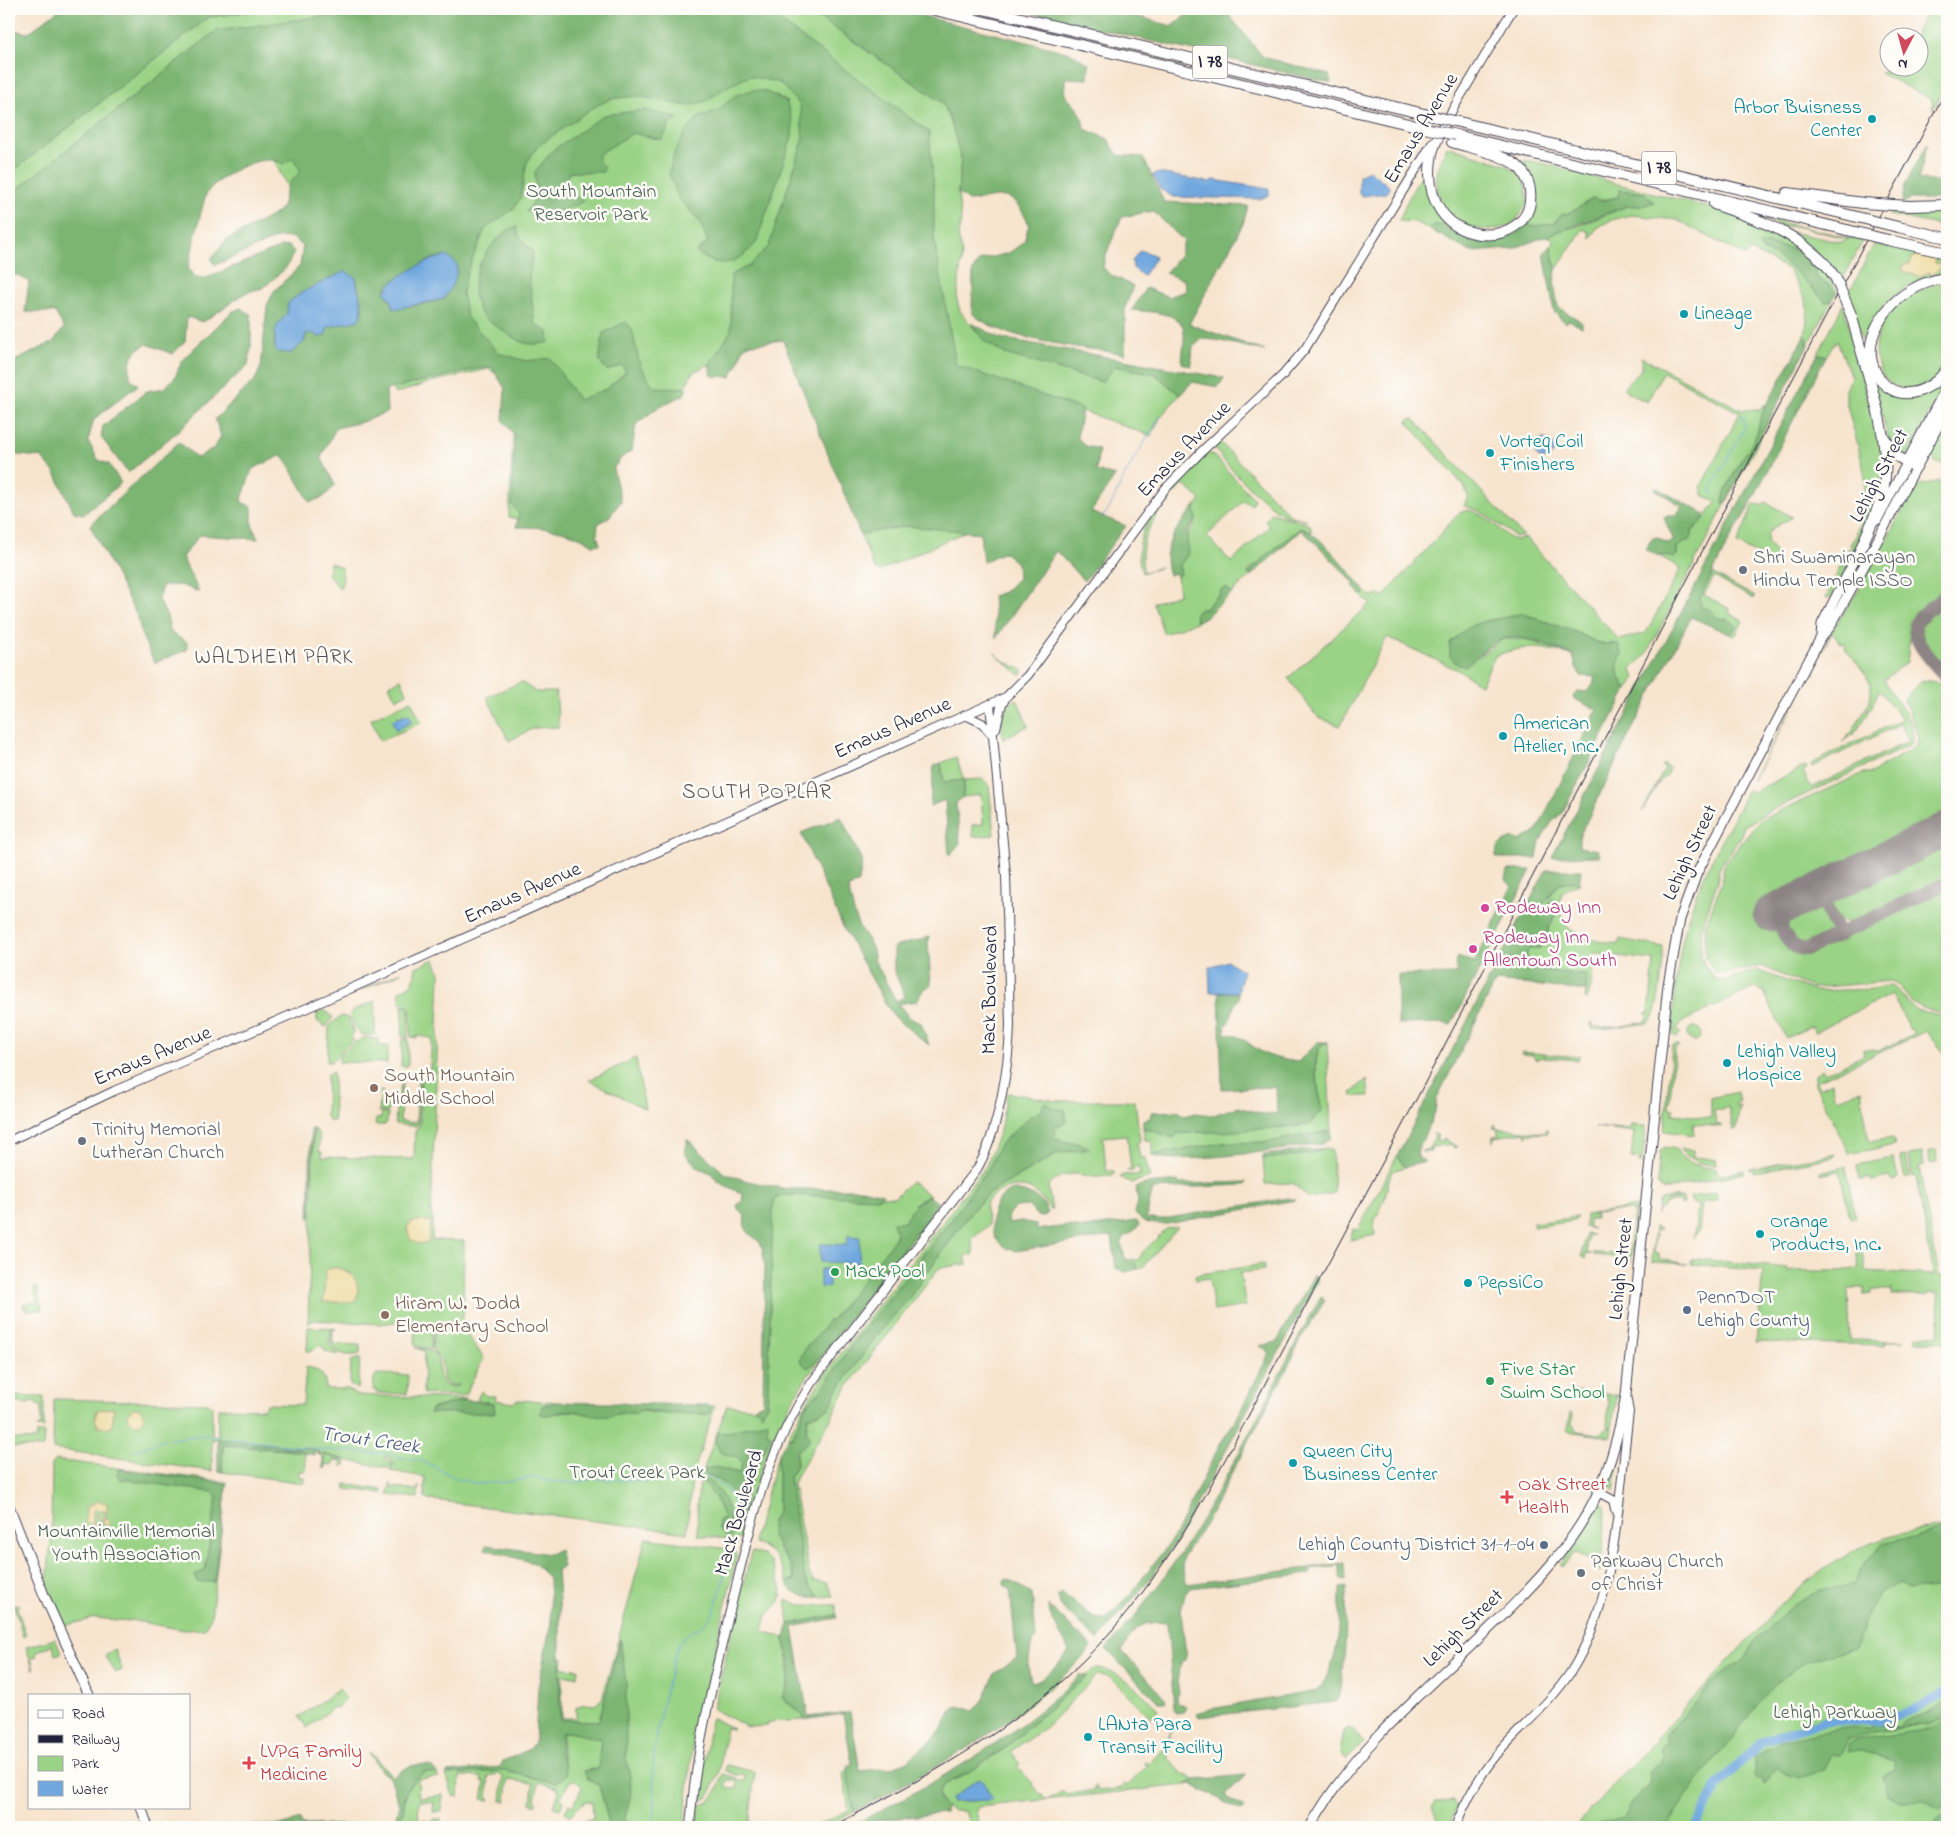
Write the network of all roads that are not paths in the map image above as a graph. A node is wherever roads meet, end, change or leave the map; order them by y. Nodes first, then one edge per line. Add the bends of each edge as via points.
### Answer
1 (930, 9) edge
2 (983, 9) edge
3 (1513, 9) edge
4 (1441, 119) junction
5 (1454, 138) junction
6 (1654, 184) junction
7 (1740, 187) junction
8 (1947, 205) edge
9 (1900, 227) junction
10 (1947, 234) edge
11 (1947, 238) edge
12 (1947, 253) edge
13 (1947, 277) edge
14 (1947, 369) edge
15 (1947, 387) edge
16 (1947, 408) edge
17 (1882, 433) junction
18 (1912, 465) junction
19 (1861, 548) junction
20 (1820, 637) junction
21 (1006, 697) junction
22 (990, 704) junction
23 (965, 715) junction
24 (994, 738) junction
25 (9, 1141) edge
26 (1626, 1395) junction
27 (1598, 1492) junction
28 (9, 1506) edge
29 (1615, 1526) junction
30 (89, 1694) edge
31 (141, 1808) edge
32 (148, 1827) edge
33 (690, 1827) edge
34 (1310, 1827) edge
35 (1455, 1827) edge

1 - 5 highway, I 78, bridge
2 - 4 highway, I 78
3 - 4 main road, Emaus Avenue
4 - 5 highway via 1432,152 1432,195 1440,210 1454,224 1476,234 1496,234 1514,226 1525,215 1530,203 1528,183 1522,170 1507,159
4 - 7 highway, I 78, bridge
4 - 21 main road, Emaus Avenue via 1306,349 1165,489 1037,663
5 - 6 highway, I 78
6 - 12 highway, I 78, bridge
6 - 17 highway, bridge via 1774,226 1804,245 1827,266 1852,318
7 - 8 highway, bridge via 1863,203
7 - 9 highway, I 78, bridge
9 - 10 highway
9 - 11 highway, I 78
13 - 14 highway via 1916,286 1898,299 1878,323 1872,348 1873,364 1879,378 1889,387 1903,392 1929,388 1941,379
15 - 18 highway, Lehigh Street
16 - 18 highway, Lehigh Street
17 - 18 highway via 1894,451
17 - 19 highway via 1886,461 1884,484
18 - 19 main road, Lehigh Street
18 - 20 main road, Lehigh Street via 1866,564 1830,627
19 - 20 main road, Lehigh Street via 1822,624
20 - 26 main road, Lehigh Street via 1700,868 1680,919 1672,955
21 - 22 main road, Emaus Avenue
21 - 24 main road
22 - 23 main road, Emaus Avenue
22 - 24 main road, Mack Boulevard
23 - 24 main road via 982,722
23 - 25 main road, Emaus Avenue
24 - 33 main road, Mack Boulevard via 1007,881 1010,1025 1009,1050 995,1123 977,1169 812,1382 776,1447 757,1500 706,1710
26 - 27 main road, Lehigh Street via 1617,1442
26 - 29 main road via 1629,1412
27 - 29 main road via 1612,1500
27 - 34 main road, Lehigh Street via 1572,1537 1547,1571 1374,1740 1335,1785
28 - 30 main road
29 - 35 main road via 1604,1593 1594,1626 1579,1656 1551,1699 1483,1773
31 - 32 main road

